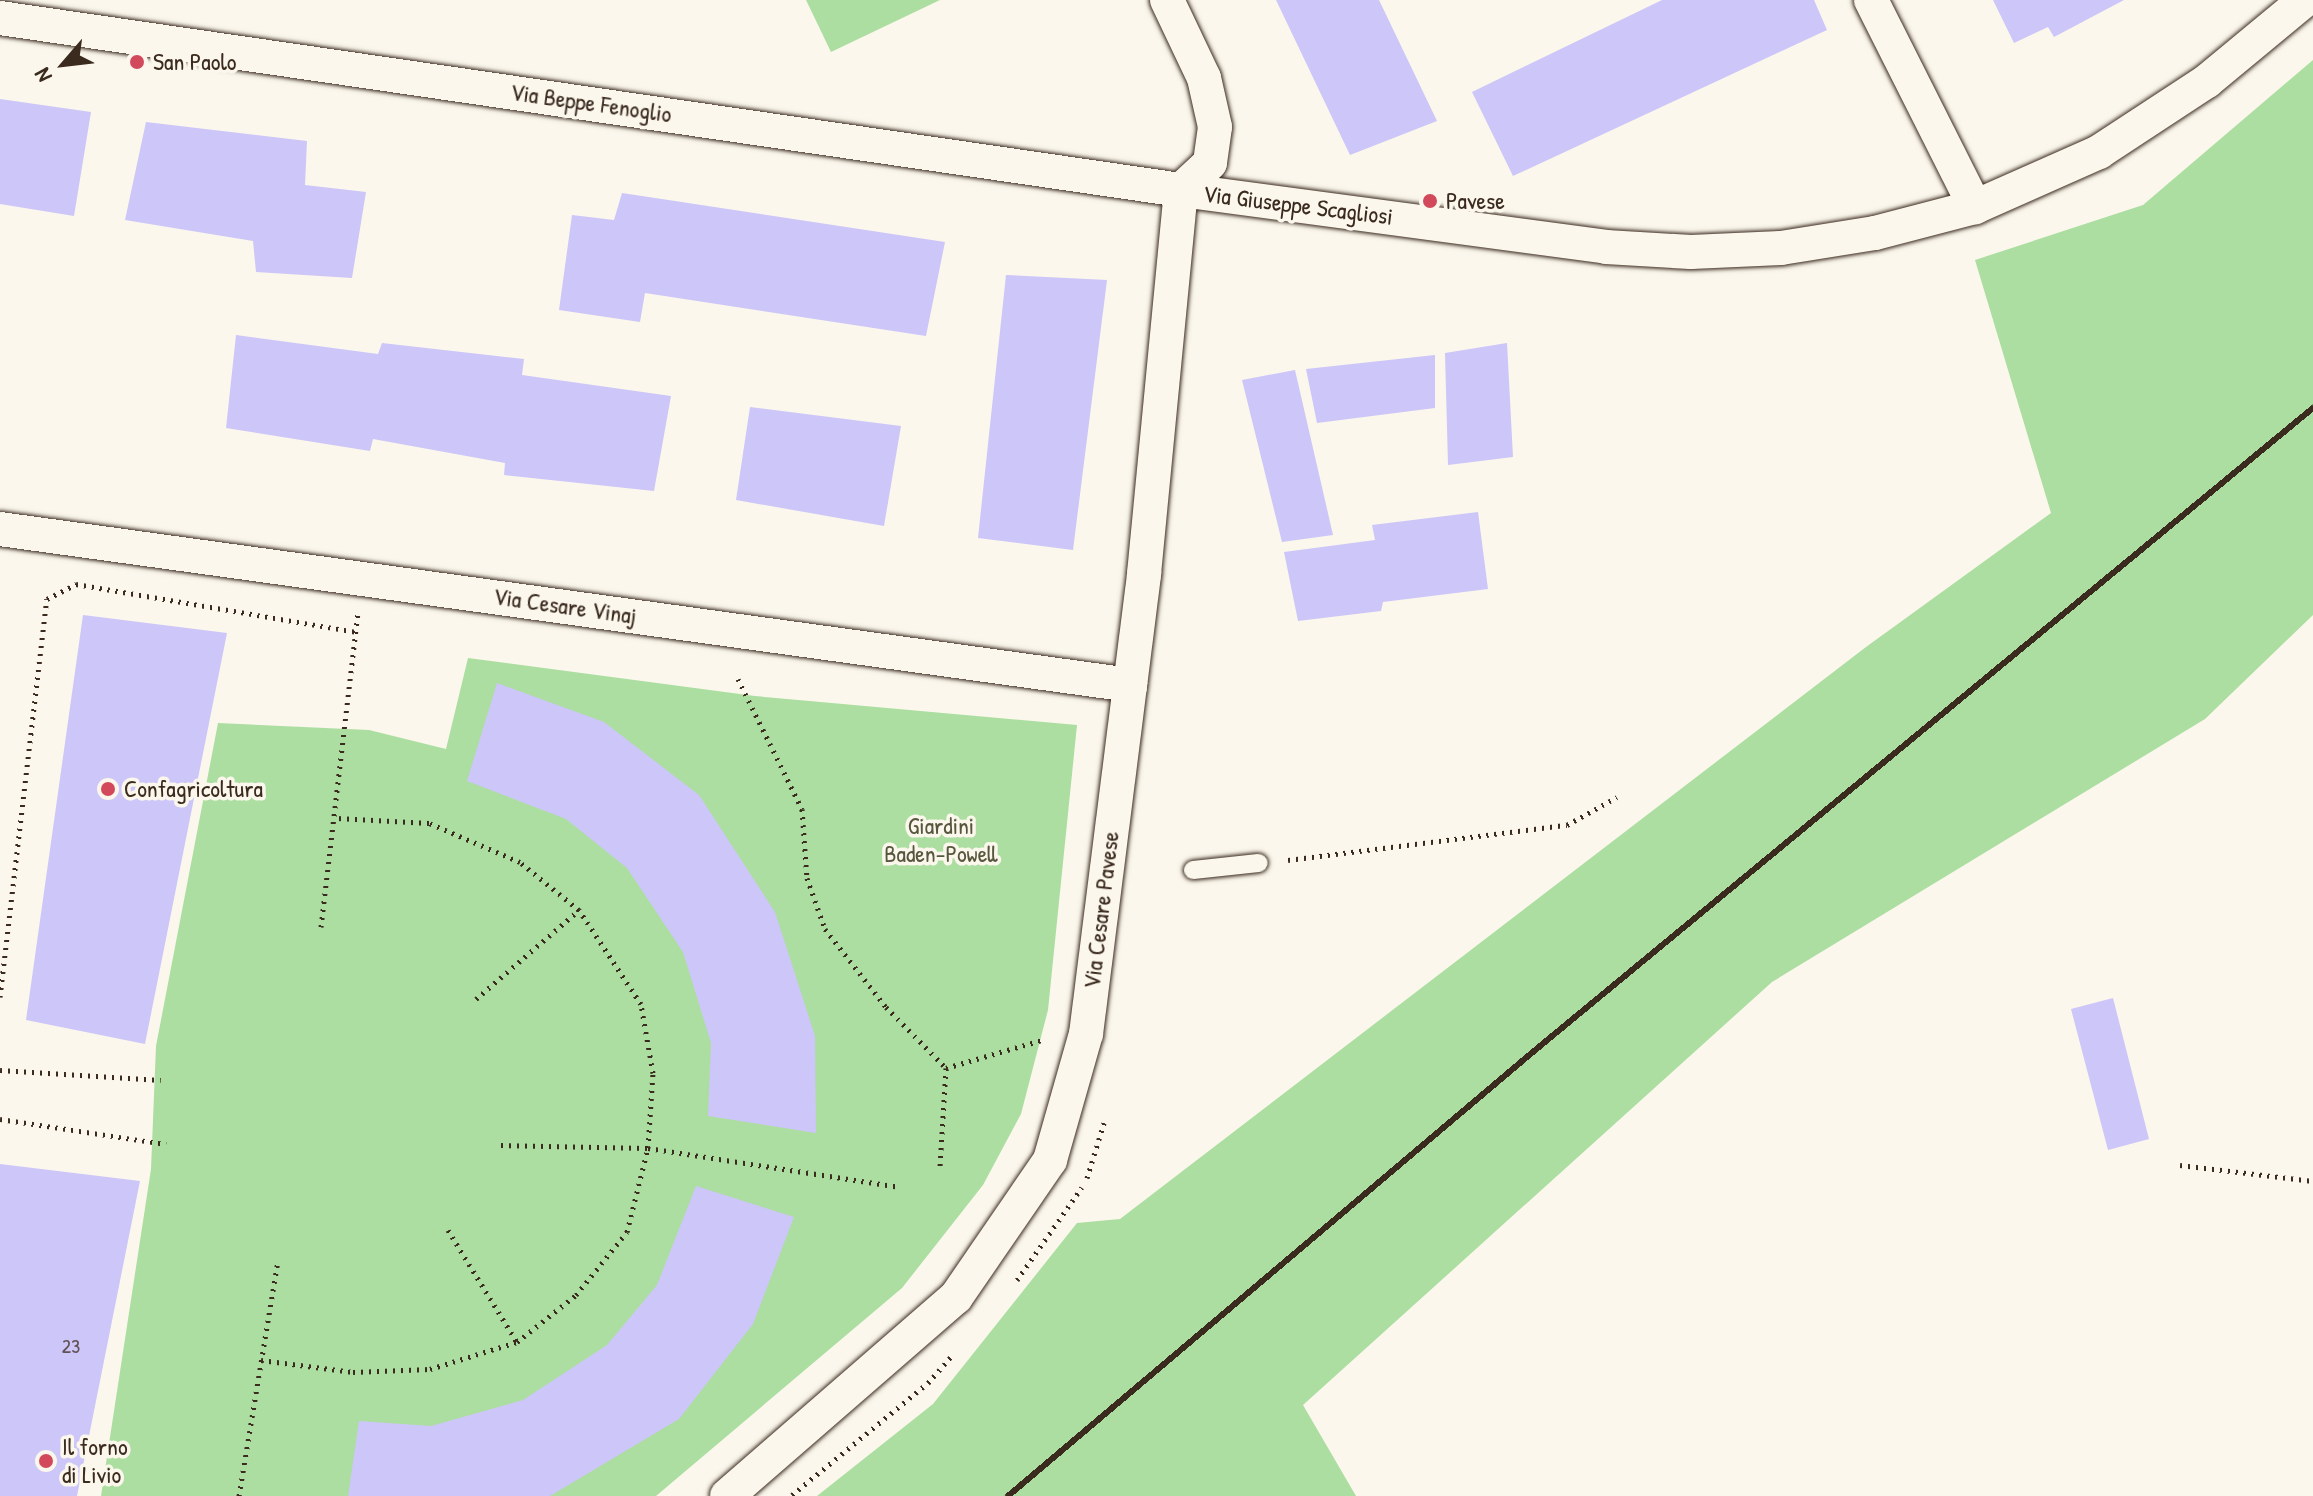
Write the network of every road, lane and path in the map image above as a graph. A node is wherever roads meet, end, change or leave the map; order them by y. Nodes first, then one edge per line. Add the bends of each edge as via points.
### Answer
1 (1167, 0) edge
2 (1871, 0) edge
3 (2305, 0) edge
4 (0, 18) edge
5 (1181, 190) junction
6 (1975, 207) junction
7 (0, 529) edge
8 (362, 579) junction
9 (356, 632) junction
10 (738, 679) dead end
11 (1130, 685) junction
12 (1617, 797) dead end
13 (337, 818) junction
14 (1259, 863) joint
15 (1193, 870) dead end
16 (579, 910) junction
17 (321, 927) dead end
18 (0, 997) edge
19 (476, 999) dead end
20 (1052, 1037) dead end
21 (946, 1068) junction
22 (0, 1070) edge
23 (161, 1080) dead end
24 (0, 1119) edge
25 (166, 1144) dead end
26 (501, 1145) dead end
27 (648, 1148) junction
28 (2180, 1165) dead end
29 (940, 1166) dead end
30 (2313, 1181) edge
31 (900, 1187) dead end
32 (448, 1230) dead end
33 (278, 1261) dead end
34 (517, 1342) junction
35 (261, 1360) junction
36 (239, 1496) edge
37 (727, 1496) edge

1 - 5 street via 1204,78 1215,127 1210,163
2 - 6 street
3 - 6 street, Via Giuseppe Scagliosi via 2207,81 2099,152
4 - 5 street, Via Beppe Fenoglio
5 - 6 street, Via Giuseppe Scagliosi via 1606,247 1691,252 1796,246
5 - 11 street, Via Cesare Pavese
7 - 8 street, Via Cesare Vinaj
8 - 9 path
8 - 11 street, Via Cesare Vinaj
9 - 13 path
9 - 18 path via 76,584 47,599
10 - 21 path via 802,809 807,878 825,929 886,1007
11 - 37 street, Via Cesare Pavese via 1086,1034 1050,1160 956,1297
12 - 14 path via 1567,825
13 - 16 path via 429,823 520,862
13 - 17 path
14 - 15 lane
16 - 19 path
16 - 27 path via 641,1004 653,1073
20 - 21 path
21 - 29 path
22 - 23 path
24 - 25 path
26 - 27 path
27 - 31 path
27 - 34 path via 627,1232 576,1295
28 - 30 path
32 - 34 path
33 - 35 path
34 - 35 path via 430,1369 353,1372
35 - 36 path

